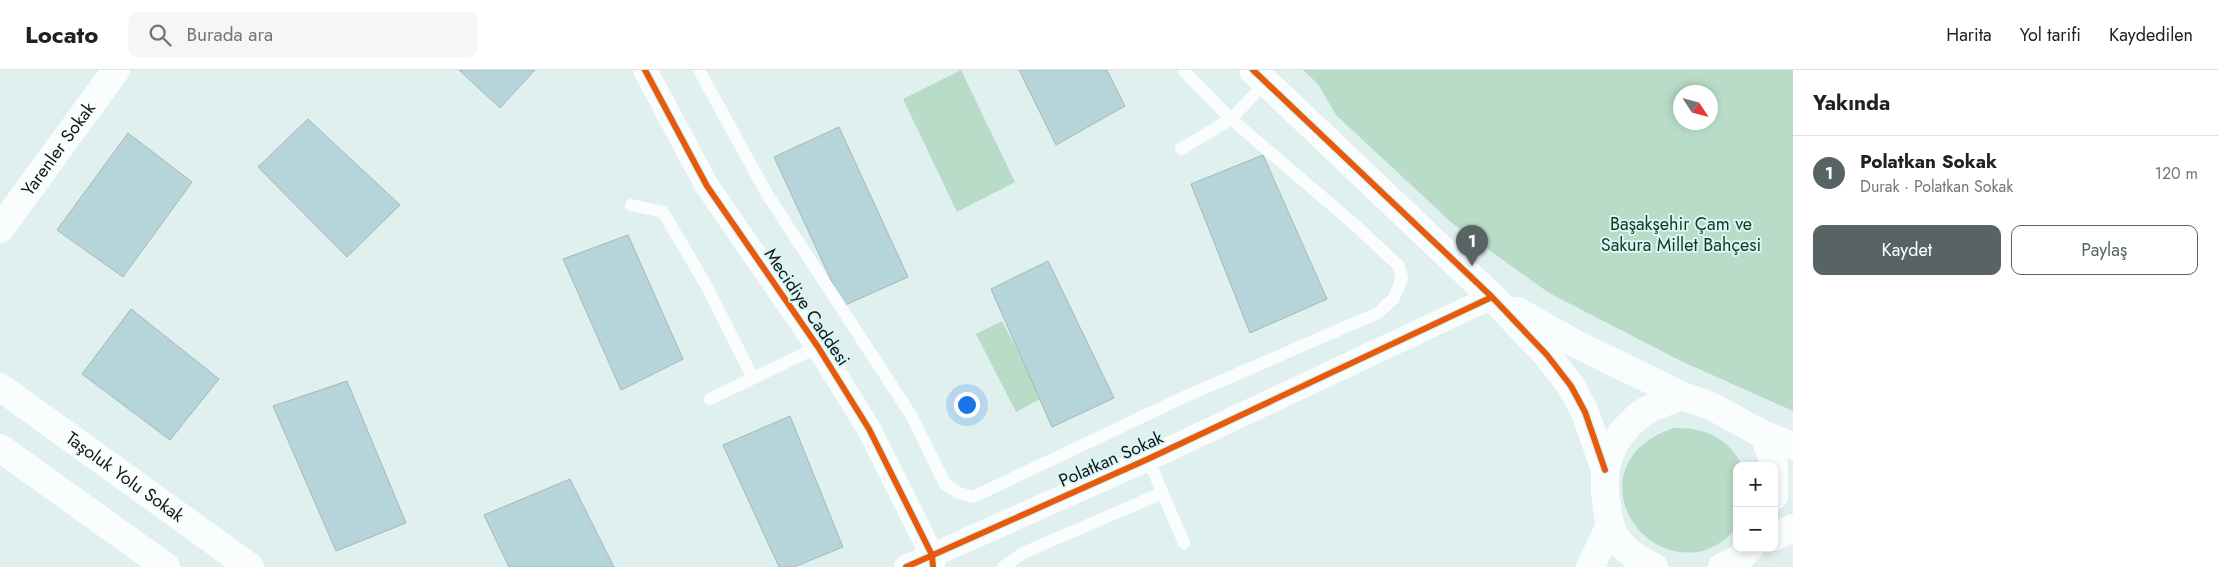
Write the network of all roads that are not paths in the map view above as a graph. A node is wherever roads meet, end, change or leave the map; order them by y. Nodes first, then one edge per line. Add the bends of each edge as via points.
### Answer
1 (116, 70) edge
2 (644, 70) edge
3 (699, 70) edge
4 (1183, 70) edge
5 (1260, 76) edge
6 (1231, 119) junction
7 (1181, 149) dead end
8 (631, 205) dead end
9 (0, 229) edge
10 (1492, 297) junction
11 (818, 347) junction
12 (753, 378) junction
13 (0, 387) edge
14 (1683, 396) junction
15 (710, 399) dead end
16 (1764, 435) junction
17 (1793, 446) edge
18 (0, 448) edge
19 (1148, 459) junction
20 (1773, 462) edge
21 (1605, 470) junction
22 (1162, 493) junction
23 (1610, 526) junction
24 (1793, 528) edge
25 (1778, 535) edge
26 (1184, 544) dead end
27 (1746, 552) edge
28 (933, 561) edge
29 (166, 567) edge
30 (250, 567) edge
31 (906, 567) edge
32 (1003, 567) edge
33 (1590, 567) edge
34 (1654, 567) edge
35 (1722, 567) edge

1 - 9 street, Yarenler Sokak
2 - 11 street, Mecidiye Caddesi via 707,186
3 - 6 lane via 767,194 911,415 945,484 959,494 973,497 1184,397 1378,313 1394,298 1402,278 1399,266
4 - 6 lane
5 - 6 lane
5 - 10 street
6 - 7 lane
8 - 12 lane via 663,212 706,285
10 - 14 street via 1574,343
10 - 19 street, Polatkan Sokak
10 - 21 street via 1548,355 1571,386 1585,412
11 - 12 lane
11 - 28 street, Mecidiye Caddesi via 869,429
12 - 15 lane
13 - 30 street, Taşoluk Yolu Sokak
14 - 16 street via 1711,406
14 - 21 street via 1643,412 1626,427 1613,445
16 - 17 street
16 - 20 street
18 - 29 street
19 - 22 lane
19 - 28 street, Polatkan Sokak
21 - 23 street via 1603,488
22 - 26 lane
22 - 32 lane via 1023,553
23 - 33 street
23 - 34 street via 1621,544
24 - 25 street
27 - 35 street
28 - 31 street, Polatkan Sokak

